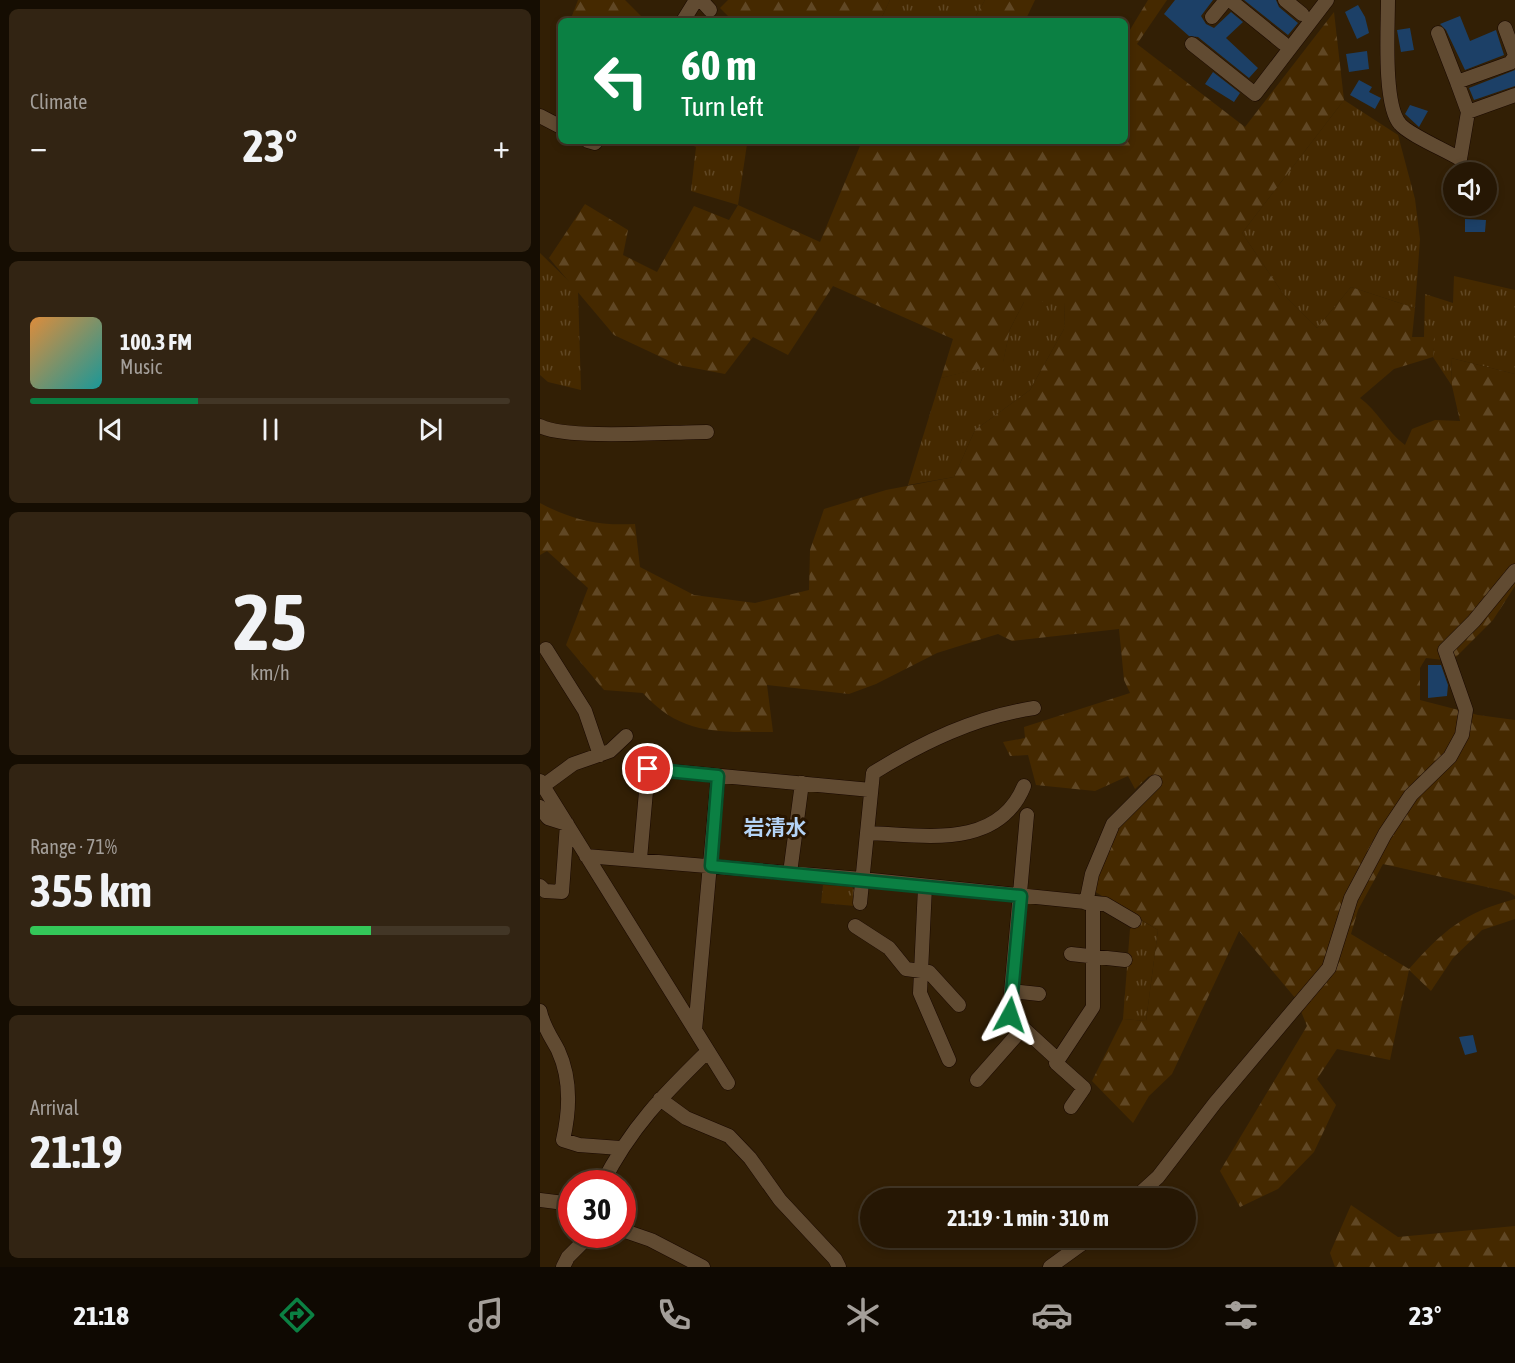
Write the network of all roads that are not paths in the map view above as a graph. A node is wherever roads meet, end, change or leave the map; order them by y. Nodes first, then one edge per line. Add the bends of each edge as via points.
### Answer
1 (696, 0) edge
2 (1226, 0) edge
3 (1230, 0) edge
4 (1285, 0) edge
5 (1327, 0) edge
6 (1388, 0) edge
7 (1302, 14) dead end
8 (1212, 17) dead end
9 (685, 18) edge
10 (1505, 28) dead end
11 (1437, 33) dead end
12 (1192, 43) dead end
13 (1283, 43) dead end
14 (1515, 56) edge
15 (1457, 82) junction
16 (1515, 95) edge
17 (1468, 112) junction
18 (540, 116) edge
19 (558, 125) edge
20 (540, 426) edge
21 (707, 432) dead end
22 (1515, 571) edge
23 (546, 649) dead end
24 (1034, 708) dead end
25 (626, 736) dead end
26 (600, 755) junction
27 (718, 776) junction
28 (1155, 782) dead end
29 (542, 783) edge
30 (802, 783) junction
31 (1024, 786) dead end
32 (871, 790) junction
33 (540, 807) edge
34 (1027, 815) dead end
35 (567, 824) junction
36 (868, 833) junction
37 (586, 856) junction
38 (640, 860) junction
39 (711, 866) junction
40 (790, 873) junction
41 (862, 879) junction
42 (540, 886) edge
43 (925, 887) junction
44 (1021, 896) junction
45 (860, 903) dead end
46 (1090, 903) junction
47 (1134, 921) dead end
48 (855, 926) dead end
49 (1071, 954) dead end
50 (1093, 956) junction
51 (1125, 960) dead end
52 (921, 970) junction
53 (1012, 991) junction
54 (1039, 994) dead end
55 (959, 1005) dead end
56 (540, 1011) edge
57 (1023, 1028) junction
58 (695, 1030) junction
59 (708, 1051) junction
60 (948, 1060) dead end
61 (1058, 1060) junction
62 (977, 1080) dead end
63 (728, 1083) dead end
64 (660, 1099) junction
65 (1071, 1107) dead end
66 (620, 1148) junction
67 (609, 1170) edge
68 (1145, 1188) edge
69 (540, 1200) edge
70 (558, 1202) edge
71 (636, 1235) edge
72 (577, 1248) edge
73 (1076, 1248) edge
74 (563, 1267) edge
75 (703, 1267) edge
76 (839, 1267) edge
77 (1050, 1267) edge

1 - 9 street
2 - 8 street
3 - 13 street
4 - 7 street
5 - 12 street via 1255,94
6 - 17 street via 1391,101 1400,125 1460,159
10 - 14 street
11 - 15 street
14 - 15 street via 1510,63
15 - 17 street
16 - 17 street
18 - 19 street
20 - 21 street via 580,434
22 - 68 street via 1445,650 1466,710 1462,735 1450,757 1412,795 1384,834 1351,898 1329,968
23 - 26 street via 585,711
24 - 32 street via 984,719 907,752 873,773
25 - 26 street
26 - 29 street via 573,764
27 - 30 street
27 - 38 street via 648,769
27 - 39 street
28 - 46 street via 1113,824 1092,874
29 - 35 street
30 - 32 street
30 - 40 street
31 - 36 street via 1016,805 990,826 950,836
32 - 36 street
33 - 35 street via 548,818
34 - 44 street
35 - 37 street
35 - 42 street via 562,892 545,891
36 - 41 street
37 - 38 street
37 - 58 street
38 - 39 street
39 - 40 street
39 - 58 street
40 - 41 street
41 - 43 street
41 - 45 street
43 - 44 street
43 - 52 street
44 - 46 street
44 - 53 street
46 - 47 street via 1105,904
46 - 50 street
48 - 52 street via 889,948 906,969
49 - 50 street
50 - 51 street
50 - 61 street via 1093,1007
52 - 55 street via 929,972
52 - 60 street via 920,993
53 - 54 street
53 - 57 street via 1010,1015
56 - 66 street via 568,1082 568,1120 563,1140
57 - 61 street
57 - 62 street
58 - 59 street
59 - 63 street
59 - 64 street
61 - 65 street via 1056,1063 1084,1088
64 - 66 street
64 - 76 street via 686,1118 729,1136
66 - 67 street
69 - 70 street
71 - 75 street
72 - 74 street
73 - 77 street

